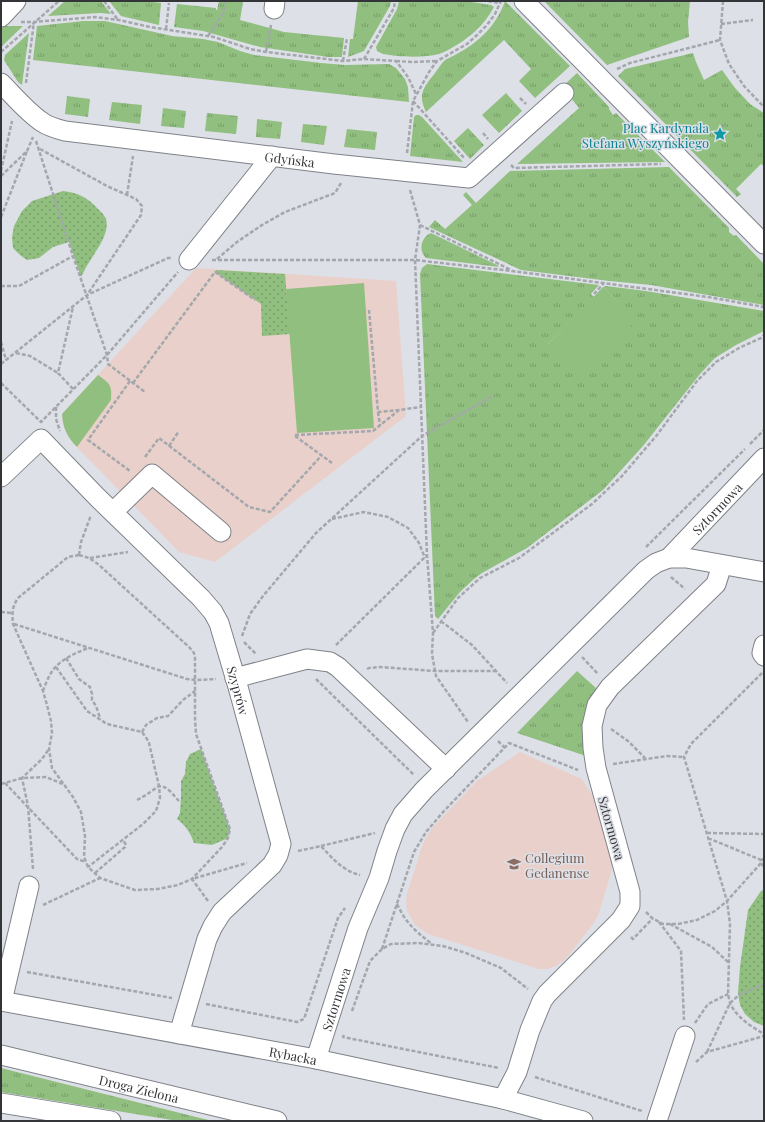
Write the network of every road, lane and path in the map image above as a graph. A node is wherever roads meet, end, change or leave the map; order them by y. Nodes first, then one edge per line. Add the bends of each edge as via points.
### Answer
1 (16, 1) edge
2 (59, 1) edge
3 (104, 1) edge
4 (225, 1) edge
5 (396, 1) edge
6 (488, 1) edge
7 (524, 1) edge
8 (723, 1) edge
9 (501, 2) edge
10 (169, 4) dead end
11 (275, 5) edge
12 (1, 17) edge
13 (119, 20) junction
14 (753, 20) dead end
15 (34, 22) junction
16 (721, 24) junction
17 (166, 29) junction
18 (208, 36) junction
19 (346, 38) dead end
20 (720, 40) junction
21 (1, 52) edge
22 (266, 52) junction
23 (364, 59) junction
24 (343, 61) junction
25 (396, 61) junction
26 (437, 61) junction
27 (630, 62) dead end
28 (1, 83) edge
29 (22, 92) junction
30 (564, 93) dead end
31 (416, 94) junction
32 (413, 101) junction
33 (764, 107) edge
34 (39, 148) junction
35 (27, 151) junction
36 (499, 152) junction
37 (272, 156) junction
38 (132, 164) dead end
39 (469, 164) dead end
40 (685, 164) junction
41 (1, 171) edge
42 (405, 172) junction
43 (1, 176) edge
44 (344, 178) dead end
45 (127, 195) junction
46 (1, 217) edge
47 (420, 225) junction
48 (764, 244) edge
49 (73, 256) junction
50 (189, 260) junction
51 (216, 260) junction
52 (415, 260) junction
53 (512, 271) junction
54 (604, 283) junction
55 (1, 286) edge
56 (594, 294) dead end
57 (87, 295) junction
58 (255, 300) dead end
59 (74, 306) junction
60 (764, 306) edge
61 (369, 310) dead end
62 (764, 335) edge
63 (1, 342) edge
64 (15, 353) junction
65 (107, 355) junction
66 (6, 360) junction
67 (1, 364) edge
68 (58, 373) junction
69 (130, 381) junction
70 (1, 383) edge
71 (133, 383) junction
72 (73, 389) junction
73 (145, 392) dead end
74 (491, 397) dead end
75 (421, 407) junction
76 (399, 410) junction
77 (378, 412) junction
78 (380, 425) junction
79 (180, 431) dead end
80 (422, 436) junction
81 (169, 446) junction
82 (322, 455) junction
83 (764, 459) edge
84 (142, 461) dead end
85 (332, 463) dead end
86 (133, 473) dead end
87 (1, 477) edge
88 (97, 496) junction
89 (119, 518) junction
90 (331, 519) junction
91 (221, 532) dead end
92 (150, 549) junction
93 (79, 555) junction
94 (426, 556) junction
95 (89, 558) junction
96 (669, 558) junction
97 (722, 565) junction
98 (764, 572) edge
99 (1, 612) edge
100 (12, 613) junction
101 (441, 621) junction
102 (13, 624) junction
103 (433, 634) junction
104 (241, 639) dead end
105 (571, 645) junction
106 (764, 645) edge
107 (89, 648) junction
108 (764, 656) edge
109 (66, 658) junction
110 (325, 662) junction
111 (56, 667) junction
112 (435, 671) junction
113 (496, 671) junction
114 (764, 671) edge
115 (235, 678) junction
116 (196, 680) junction
117 (353, 682) junction
118 (509, 685) dead end
119 (610, 687) junction
120 (195, 690) junction
121 (43, 691) junction
122 (594, 717) junction
123 (101, 720) junction
124 (469, 724) dead end
125 (142, 732) junction
126 (49, 749) junction
127 (684, 757) junction
128 (645, 759) junction
129 (596, 768) junction
130 (446, 769) junction
131 (22, 778) junction
132 (418, 778) dead end
133 (5, 783) junction
134 (1, 784) edge
135 (66, 785) junction
136 (159, 786) junction
137 (137, 800) dead end
138 (179, 801) dead end
139 (28, 806) junction
140 (395, 829) junction
141 (707, 833) junction
142 (764, 834) edge
143 (708, 838) junction
144 (123, 840) junction
145 (320, 846) dead end
146 (762, 861) edge
147 (86, 862) junction
148 (88, 867) junction
149 (764, 868) edge
150 (94, 873) junction
151 (100, 878) junction
152 (192, 878) junction
153 (29, 886) joint
154 (727, 901) junction
155 (397, 904) junction
156 (630, 906) junction
157 (222, 912) junction
158 (22, 918) junction
159 (658, 921) junction
160 (670, 924) junction
161 (432, 945) junction
162 (382, 949) junction
163 (729, 964) junction
164 (764, 984) edge
165 (728, 994) junction
166 (2, 1001) edge
167 (542, 1001) junction
168 (730, 1003) junction
169 (351, 1016) dead end
170 (346, 1030) dead end
171 (179, 1034) junction
172 (764, 1035) edge
173 (685, 1036) junction
174 (708, 1052) junction
175 (1, 1055) edge
176 (316, 1059) junction
177 (690, 1066) dead end
178 (517, 1072) junction
179 (503, 1099) junction
180 (1, 1103) edge
181 (657, 1119) edge
182 (111, 1121) edge
183 (277, 1121) edge
184 (583, 1121) edge

1 - 12 street
2 - 15 path
3 - 13 path
4 - 18 path via 223,14
5 - 23 path
6 - 9 path
7 - 40 street
8 - 16 path
9 - 26 path via 495,14 477,35 467,44
10 - 17 path
11 - 22 path
13 - 15 path via 95,16
13 - 17 path
14 - 16 path
15 - 21 path
15 - 29 path
16 - 20 path
17 - 18 path
18 - 22 path
19 - 24 path
20 - 27 path
20 - 33 path via 736,75
22 - 24 path
23 - 24 path
23 - 25 path
25 - 26 path
25 - 31 path
26 - 31 path
28 - 29 street, Gdyńska
29 - 37 street, Gdyńska via 30,112 42,122 65,131
29 - 41 path
30 - 36 street, Gdyńska
31 - 32 path
32 - 39 path
32 - 42 path
34 - 35 path via 34,135
34 - 45 path
34 - 49 path
35 - 43 path
35 - 46 path
36 - 40 path via 514,168
36 - 42 street, Gdyńska via 469,178
37 - 42 street, Gdyńska
37 - 50 street
38 - 45 path
40 - 48 street
42 - 47 path
44 - 51 path via 335,193 286,212 262,225
45 - 57 path via 136,199 142,206 141,215
47 - 52 path
47 - 53 path
49 - 55 path via 19,286
49 - 57 path
50 - 51 path
50 - 57 path via 168,258
50 - 65 path
51 - 52 path
52 - 53 path
52 - 75 path
53 - 54 path
54 - 56 path
54 - 60 path
57 - 59 path
57 - 65 path
58 - 71 path via 215,272
59 - 64 path
59 - 68 path
61 - 77 path
62 - 101 path via 716,362 697,381 657,435 622,476 592,504 519,558 480,578 458,598
63 - 66 path
64 - 66 path
64 - 68 path via 30,356
65 - 69 path via 108,364
65 - 72 path
66 - 67 path
68 - 72 path
69 - 71 path
69 - 86 path via 88,440
70 - 72 path via 41,422
71 - 73 path
74 - 80 path
75 - 76 path
75 - 80 path
76 - 77 path
76 - 78 path
77 - 78 path
78 - 82 path via 373,431 295,436
79 - 81 path
80 - 90 path
80 - 94 path
81 - 82 path via 249,507 270,512
81 - 84 path via 159,438
82 - 85 path
83 - 96 street, Sztormowa
87 - 88 street, Szyprów via 41,439
88 - 89 street, Szyprów
88 - 93 path
89 - 91 street via 152,474
89 - 92 street, Szyprów
90 - 94 path via 364,512 388,517 408,528
90 - 104 path via 262,596 250,614
92 - 95 path
92 - 115 street, Szyprów via 214,612
93 - 95 path
93 - 100 path via 68,557 18,598 13,605
94 - 103 path
94 - 110 path
95 - 116 path via 189,647 194,653
96 - 97 street, Sztormowa via 686,558
96 - 105 street, Sztormowa via 646,570
97 - 98 street, Sztormowa
97 - 119 street, Sztormowa via 716,584
99 - 100 path
100 - 102 path
101 - 103 path
101 - 113 path via 472,645
102 - 107 path
102 - 121 path
103 - 112 path via 432,654
105 - 119 path
105 - 130 street, Sztormowa
106 - 108 street
107 - 109 path
107 - 116 path
109 - 111 path
109 - 123 path via 76,675 90,687 92,700
110 - 115 street via 308,659
110 - 117 street via 338,667
110 - 132 path via 308,672
111 - 121 path
111 - 123 path via 87,711
112 - 113 path
112 - 117 path via 369,668
112 - 124 path
113 - 118 path
114 - 127 path via 691,744
115 - 116 path
115 - 157 street, Szyprów via 281,844 272,865
116 - 120 path
117 - 130 street
119 - 122 street, Sztormowa via 597,705
120 - 125 path via 168,716 157,718 146,725
120 - 152 path via 196,734 230,829 222,847
121 - 126 path via 51,721
122 - 128 path via 628,741
122 - 129 street, Sztormowa via 592,726
123 - 125 path via 107,724
125 - 136 path via 149,742
126 - 131 path
126 - 135 path via 52,768
127 - 128 path
127 - 141 path
128 - 129 path
129 - 155 path via 582,772 509,743 426,832 414,852
129 - 156 street, Sztormowa via 630,892
130 - 140 street, Sztormowa via 403,814
131 - 133 path
131 - 135 path via 46,777
131 - 139 path
133 - 134 path
133 - 139 path
135 - 147 path via 81,812
136 - 137 path
136 - 138 path via 169,790
136 - 144 path via 160,798 156,811
139 - 147 path via 77,859
139 - 153 path via 33,870
140 - 145 path
140 - 176 street, Sztormowa via 379,878 358,928
141 - 142 path
141 - 143 path
143 - 146 path
143 - 154 path
144 - 148 path
144 - 150 path via 125,847
146 - 149 path
146 - 154 path
147 - 148 path
148 - 150 path
150 - 151 path
151 - 152 path via 135,890 178,885
151 - 158 path
152 - 157 path via 211,906
153 - 158 street
154 - 160 path via 715,911 697,920
154 - 163 path via 730,924
155 - 161 path via 410,925
155 - 162 path
156 - 159 path via 640,907
156 - 167 street via 621,920
157 - 171 street, Szyprów via 207,939
158 - 166 street
159 - 160 path
159 - 173 path via 681,951
160 - 163 path via 712,947
161 - 162 path via 391,944
161 - 167 path via 466,953 501,968
162 - 169 path via 370,961
163 - 165 path
164 - 168 path via 739,995
165 - 168 path
165 - 173 path via 708,1004
166 - 171 street, Rybacka
167 - 178 street
168 - 172 path via 750,1026
168 - 174 path
170 - 178 path via 343,1037
171 - 176 street, Rybacka
172 - 174 path
173 - 181 street
174 - 177 path
175 - 183 street, Droga Zielona
176 - 179 street, Rybacka
178 - 179 street
178 - 181 path
179 - 184 street, Rybacka
180 - 182 street

